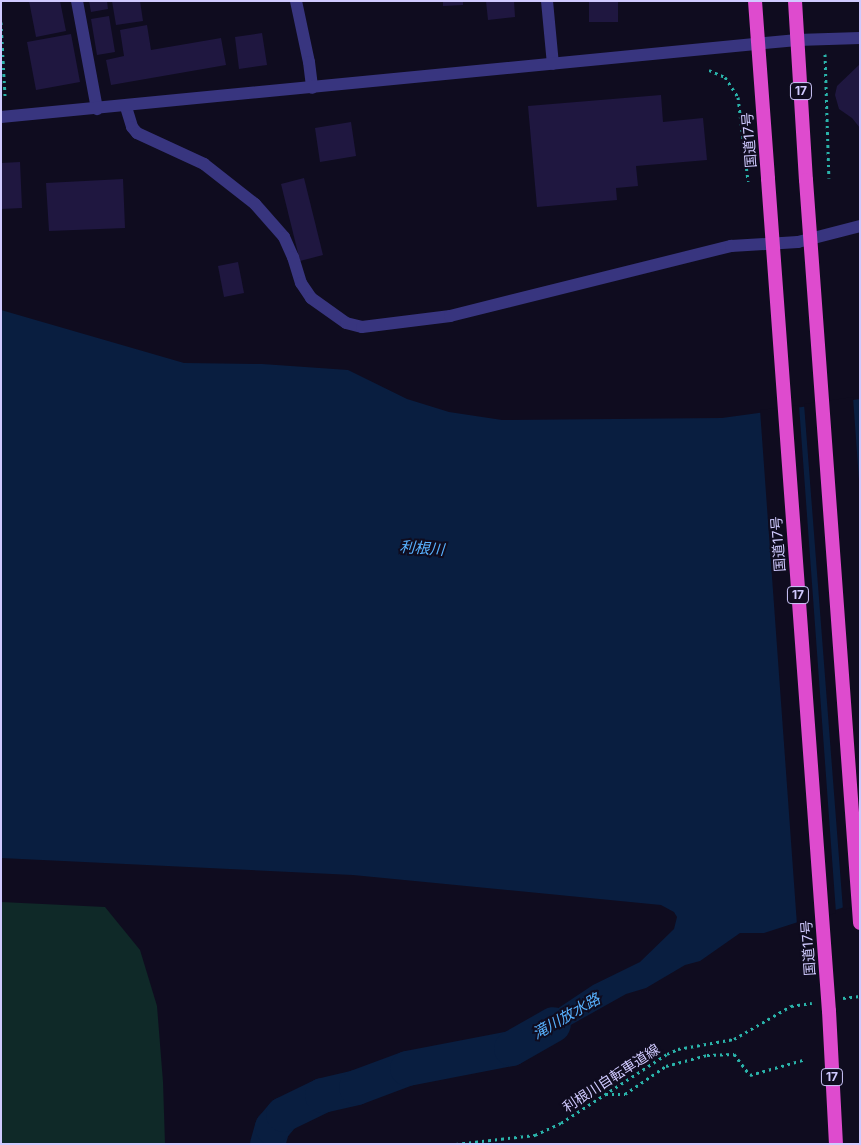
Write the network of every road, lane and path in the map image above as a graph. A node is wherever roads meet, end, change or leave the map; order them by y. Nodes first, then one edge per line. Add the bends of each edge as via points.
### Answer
1 (77, 1) edge
2 (296, 1) edge
3 (547, 1) edge
4 (755, 1) edge
5 (795, 1) edge
6 (1, 22) edge
7 (860, 38) edge
8 (797, 40) junction
9 (758, 44) junction
10 (826, 51) dead end
11 (553, 64) junction
12 (709, 70) dead end
13 (3, 77) edge
14 (312, 88) junction
15 (5, 96) dead end
16 (126, 107) junction
17 (97, 109) junction
18 (1, 117) edge
19 (829, 178) dead end
20 (748, 181) dead end
21 (860, 226) edge
22 (860, 923) edge
23 (860, 996) edge
24 (840, 998) dead end
25 (825, 1006) junction
26 (806, 1059) dead end
27 (604, 1094) junction
28 (456, 1144) edge
29 (836, 1144) edge

1 - 17 street
2 - 14 street
3 - 11 street
4 - 9 highway, 国道17号 / 17
5 - 8 highway, 17
6 - 13 path
7 - 8 street
8 - 9 street
8 - 22 highway, 17, bridge
9 - 11 street
9 - 25 highway, 国道17号 / 17, bridge
10 - 19 path
11 - 14 street
12 - 20 path via 725,77 738,97
13 - 15 path
14 - 16 street
16 - 17 street
16 - 21 street via 136,133 204,164 254,204 284,238 294,257 301,283 311,298 346,323 362,327 450,316 731,246 798,242
17 - 18 street
23 - 24 path
25 - 27 path, 利根川自転車道線 via 791,1006 734,1039 678,1049
25 - 29 highway, 国道17号 / 17
26 - 27 path via 750,1074 734,1054 707,1055 666,1066 626,1094
27 - 28 path, 利根川自転車道線 via 561,1123 535,1135

